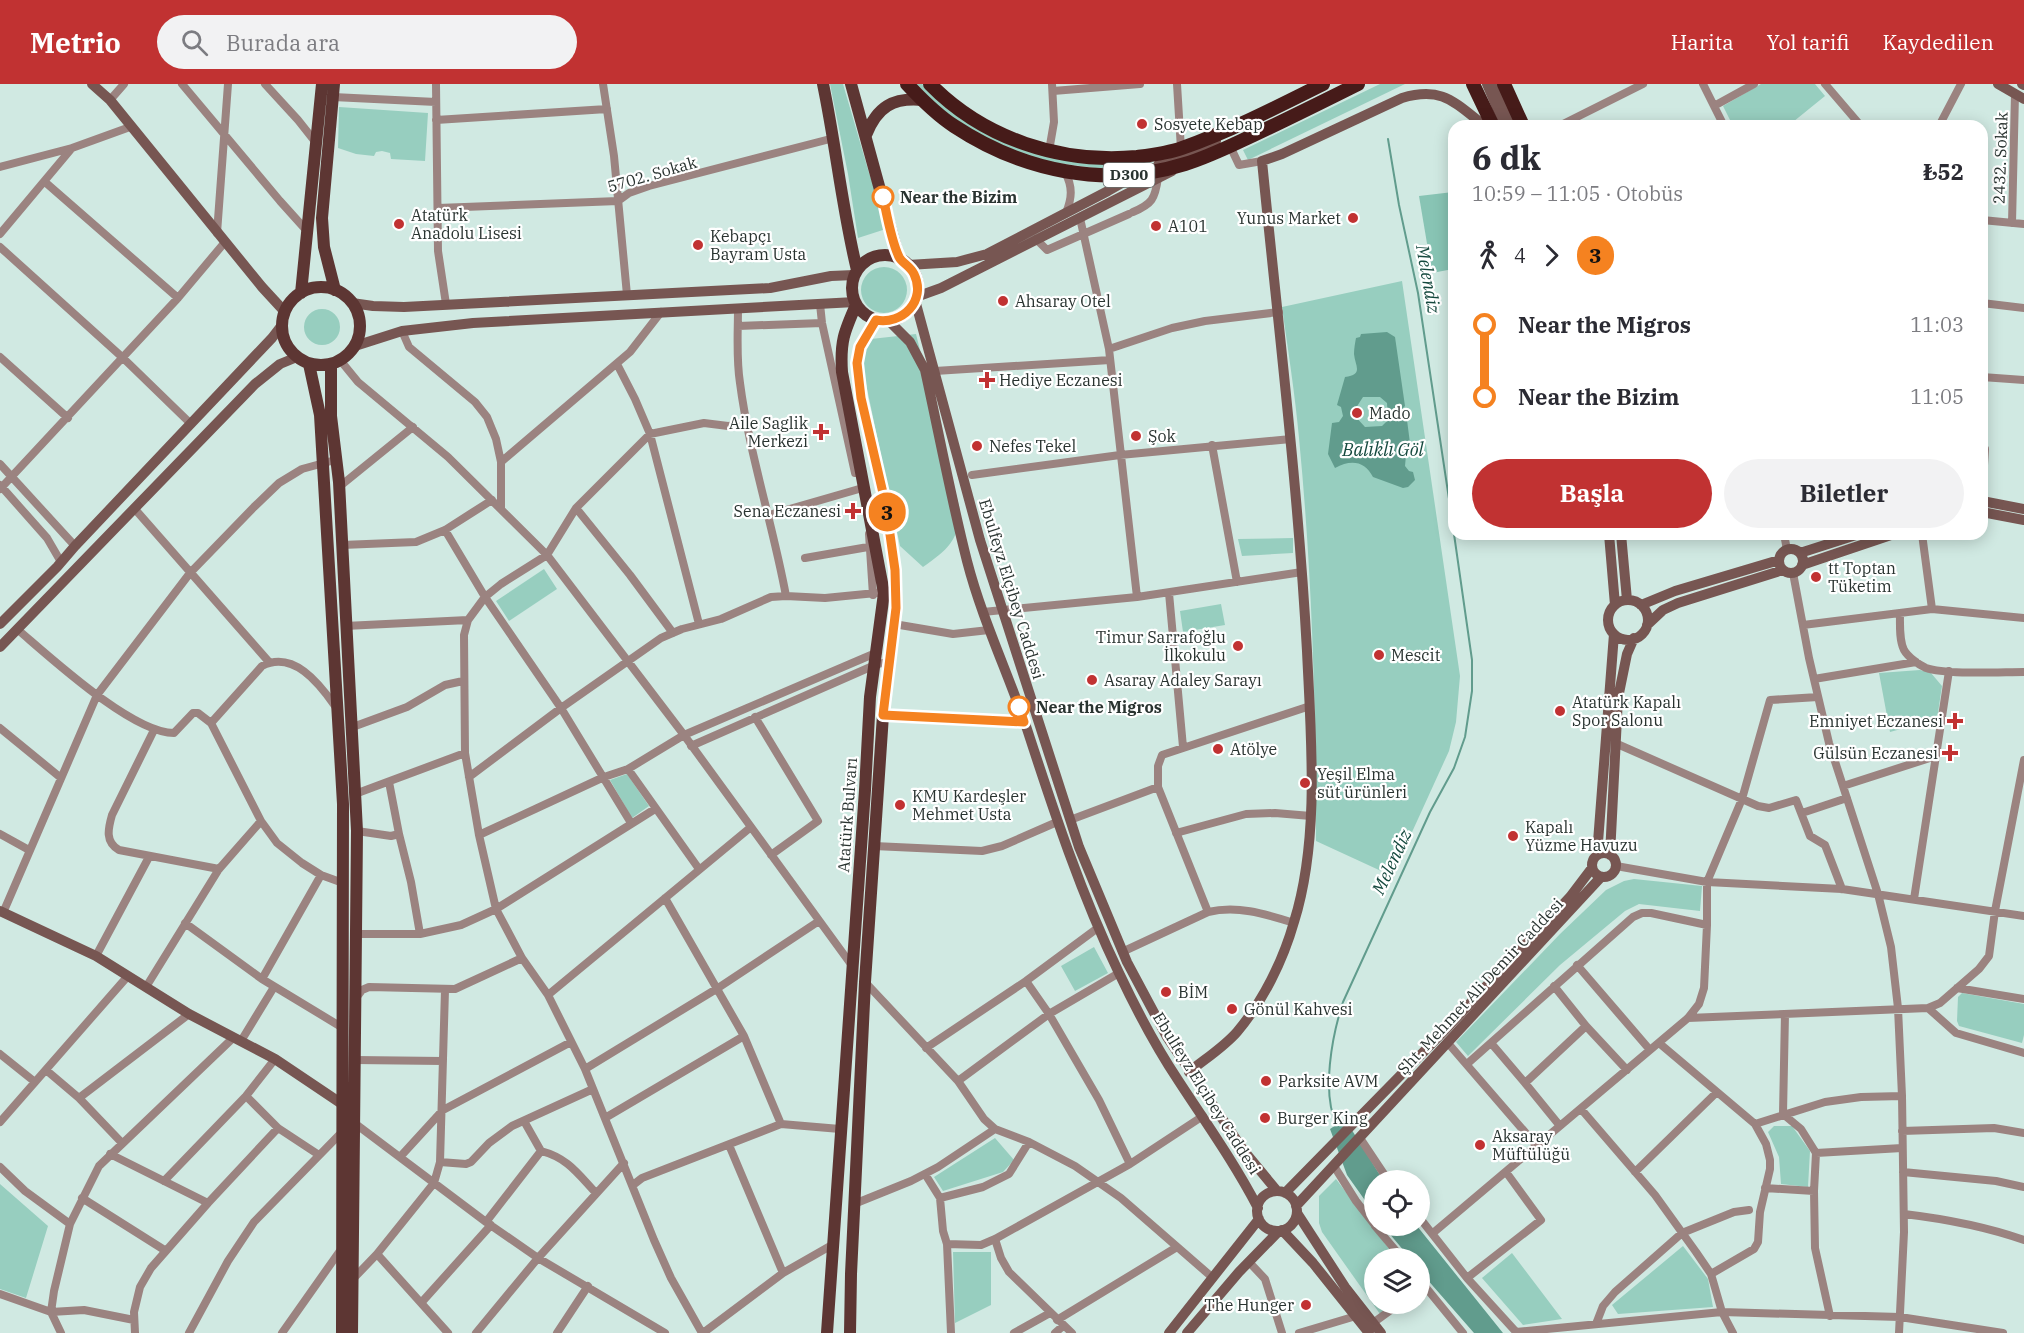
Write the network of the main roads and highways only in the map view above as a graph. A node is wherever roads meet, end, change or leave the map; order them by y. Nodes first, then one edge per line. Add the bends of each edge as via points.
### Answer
1 (92, 84) edge
2 (322, 84) edge
3 (334, 84) edge
4 (823, 84) edge
5 (851, 84) edge
6 (906, 84) edge
7 (930, 84) edge
8 (1323, 84) edge
9 (1358, 84) edge
10 (1473, 84) edge
11 (1487, 84) edge
12 (1496, 84) edge
13 (1504, 84) edge
14 (1998, 84) edge
15 (2020, 97) edge
16 (922, 100) junction
17 (1249, 120) junction
18 (1477, 120) edge
19 (1490, 120) edge
20 (1502, 120) edge
21 (1511, 120) edge
22 (1520, 120) edge
23 (866, 135) junction
24 (1183, 165) junction
25 (1137, 174) junction
26 (904, 262) junction
27 (856, 273) junction
28 (334, 290) junction
29 (301, 293) junction
30 (916, 298) junction
31 (352, 303) junction
32 (855, 304) junction
33 (285, 312) junction
34 (876, 320) junction
35 (890, 321) junction
36 (282, 325) junction
37 (355, 346) junction
38 (297, 357) junction
39 (335, 362) junction
40 (309, 364) junction
41 (329, 461) junction
42 (1988, 500) edge
43 (2024, 509) edge
44 (1988, 513) edge
45 (2024, 520) edge
46 (1610, 540) edge
47 (1621, 540) edge
48 (1840, 540) edge
49 (1876, 540) edge
50 (1800, 553) junction
51 (1802, 565) junction
52 (1785, 568) junction
53 (885, 592) junction
54 (1627, 600) junction
55 (1615, 605) junction
56 (1641, 605) junction
57 (0, 624) edge
58 (1647, 626) junction
59 (1614, 634) junction
60 (1634, 639) junction
61 (0, 647) edge
62 (346, 750) junction
63 (1597, 855) junction
64 (1610, 855) junction
65 (1592, 868) junction
66 (1601, 877) junction
67 (2, 912) edge
68 (1189, 1072) junction
69 (342, 1104) junction
70 (346, 1125) junction
71 (1281, 1192) junction
72 (1296, 1210) junction
73 (1258, 1213) junction
74 (1281, 1230) junction
75 (1371, 1328) edge
76 (342, 1333) edge
77 (352, 1333) edge
78 (827, 1333) edge
79 (850, 1333) edge
80 (1169, 1333) edge
81 (1187, 1333) edge
82 (1381, 1333) edge

1 - 33 main road via 110,100
2 - 29 main road
3 - 28 main road via 322,218
4 - 27 main road
5 - 23 main road
6 - 16 highway, D300
7 - 17 highway, D300 via 959,110 1003,135 1049,151 1089,158 1118,159 1181,149
8 - 17 highway, D300
9 - 24 highway, D300
10 - 19 highway
11 - 20 main road
12 - 21 main road
13 - 22 highway
14 - 15 main road
16 - 23 main road via 896,101 872,120
16 - 25 highway, D300 via 981,142 1033,164 1065,172
17 - 25 main road via 1198,150
18 - 68 main road via 1432,92 1419,93 1262,161 1302,572 1310,706 1310,844 1294,922 1275,972 1235,1034
23 - 26 main road
24 - 25 highway, D300
24 - 30 main road
25 - 26 main road via 987,254 957,262
26 - 27 main road via 886,255 873,257
26 - 30 main road via 916,280
27 - 31 main road via 770,288 447,304
27 - 32 main road via 852,289
28 - 29 main road via 323,287
28 - 31 main road
29 - 33 main road
30 - 35 main road via 903,316
30 - 68 main road, Ebulfeyz Elçibey Caddesi via 980,540 1079,846 1122,952
31 - 37 main road via 360,328
32 - 34 main road via 863,314
32 - 37 main road via 473,323 402,331
32 - 53 main road, Atatürk Bulvarı via 841,349 843,372
33 - 36 main road
34 - 35 main road
34 - 53 main road, Atatürk Bulvarı via 860,347 857,363 861,398 886,506
35 - 73 main road, Ebulfeyz Elçibey Caddesi via 910,342 925,370 967,562 1067,851 1119,973 1178,1080 1231,1159
36 - 38 main road via 285,340
36 - 57 main road
37 - 39 main road
38 - 40 main road
38 - 61 main road via 280,364 255,384
39 - 40 main road
39 - 41 main road
40 - 41 main road
41 - 62 main road via 336,707
41 - 62 main road via 339,487 350,728
42 - 43 main road
44 - 45 main road
46 - 55 main road
47 - 54 main road
48 - 50 main road
49 - 51 main road
50 - 51 main road
50 - 52 main road via 1782,553
51 - 52 main road via 1800,569
52 - 56 main road via 1675,591
52 - 58 main road via 1678,603 1663,610
53 - 78 main road, Atatürk Bulvarı via 870,697
53 - 79 main road, Atatürk Bulvarı via 894,624 883,715 865,982
54 - 55 main road
54 - 56 main road
55 - 59 main road via 1608,615
56 - 58 main road
58 - 60 main road
59 - 60 main road
59 - 63 main road
60 - 64 main road via 1618,698
62 - 69 main road
62 - 70 main road via 356,795 357,831 355,1060
63 - 64 main road
63 - 65 main road
64 - 66 main road via 1616,866 1610,875
65 - 66 main road
65 - 71 main road, Şht. Mehmet Ali Demir Caddesi via 1570,897 1354,1125
66 - 72 main road, Şht. Mehmet Ali Demir Caddesi
67 - 69 main road via 96,956 189,1014 275,1059
68 - 71 main road, Ebulfeyz Elçibey Caddesi via 1244,1151
69 - 70 main road
70 - 76 main road
70 - 77 main road
71 - 72 main road via 1293,1200
71 - 73 main road via 1266,1195
72 - 74 main road via 1292,1224
72 - 75 main road
73 - 74 main road via 1266,1228
73 - 80 main road
74 - 75 main road
74 - 81 main road
75 - 82 main road

